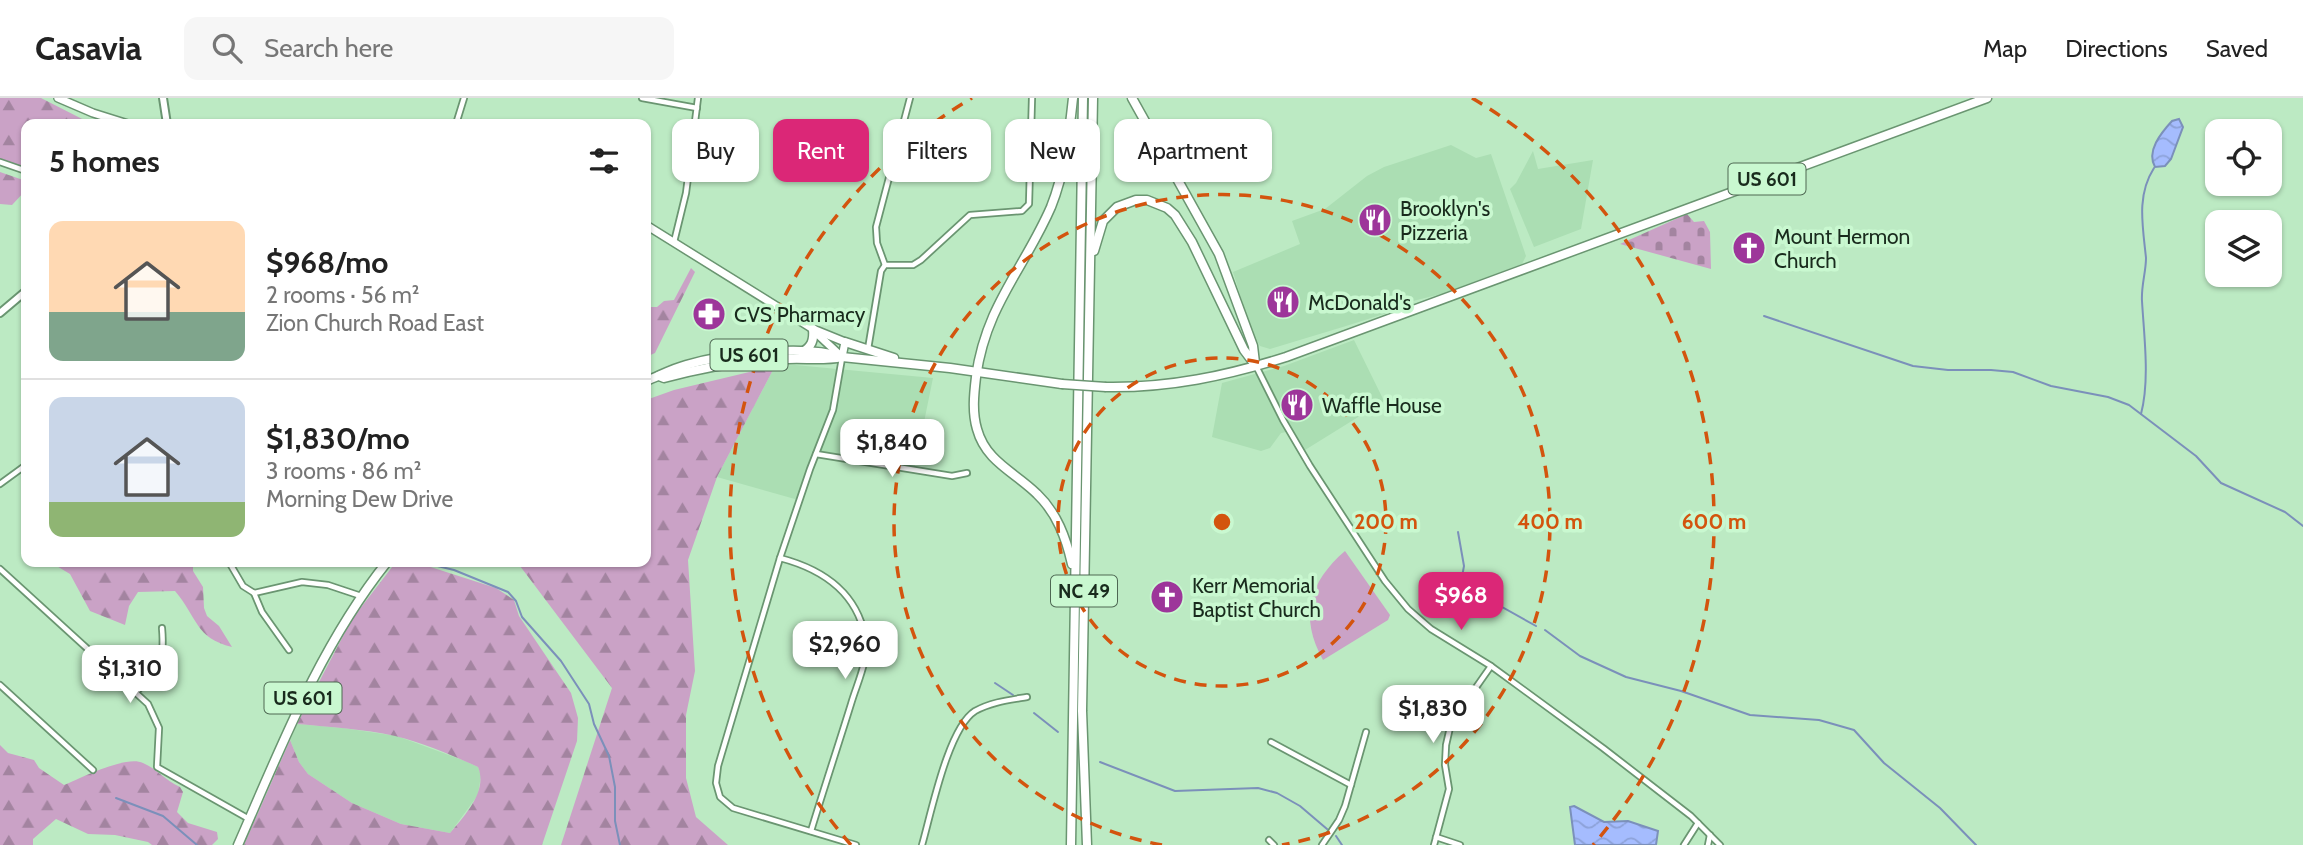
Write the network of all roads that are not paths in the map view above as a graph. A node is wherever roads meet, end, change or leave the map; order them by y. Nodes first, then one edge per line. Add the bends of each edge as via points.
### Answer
1 (58, 98) edge
2 (163, 98) edge
3 (464, 98) edge
4 (642, 98) edge
5 (698, 98) edge
6 (910, 98) edge
7 (1032, 98) edge
8 (1073, 98) edge
9 (1083, 98) edge
10 (1093, 98) edge
11 (1132, 98) edge
12 (1987, 98) edge
13 (697, 108) junction
14 (112, 119) edge
15 (166, 119) edge
16 (458, 119) edge
17 (0, 162) edge
18 (21, 169) edge
19 (651, 228) edge
20 (674, 242) junction
21 (885, 265) junction
22 (1090, 271) junction
23 (21, 294) edge
24 (0, 313) edge
25 (813, 329) junction
26 (845, 342) junction
27 (868, 350) junction
28 (802, 352) junction
29 (842, 357) junction
30 (910, 363) junction
31 (1256, 366) junction
32 (977, 372) junction
33 (659, 376) junction
34 (651, 379) edge
35 (816, 454) junction
36 (21, 469) edge
37 (967, 473) dead end
38 (0, 484) edge
39 (780, 558) junction
40 (232, 567) edge
41 (383, 567) edge
42 (0, 569) edge
43 (1075, 578) junction
44 (254, 593) junction
45 (361, 596) junction
46 (162, 628) dead end
47 (289, 650) dead end
48 (1491, 666) junction
49 (0, 685) edge
50 (135, 693) junction
51 (1027, 697) dead end
52 (1366, 732) dead end
53 (1271, 742) dead end
54 (93, 770) dead end
55 (1351, 785) junction
56 (249, 819) junction
57 (1698, 823) junction
58 (811, 831) junction
59 (1710, 835) junction
60 (1436, 837) junction
61 (1269, 840) dead end
62 (238, 845) edge
63 (856, 845) edge
64 (922, 845) edge
65 (1071, 845) edge
66 (1087, 845) edge
67 (1274, 845) edge
68 (1322, 845) edge
69 (1434, 845) edge
70 (1460, 845) edge
71 (1684, 845) edge
72 (1707, 845) edge
73 (1720, 845) edge

1 - 14 main road
2 - 15 main road
3 - 16 street
4 - 13 street
5 - 13 street
6 - 21 street via 876,227
7 - 21 street via 1031,193 1026,208 1016,213 970,215 921,260 905,266
8 - 32 highway via 1065,161 1055,194 991,318
9 - 43 highway, NC 49
10 - 22 highway, NC 49
11 - 31 highway via 1219,254
12 - 31 highway, US 601
13 - 20 street
17 - 18 street
19 - 20 main road
20 - 25 main road
21 - 27 street
22 - 31 highway via 1098,233 1110,212 1136,200 1167,208 1188,235
22 - 66 highway, NC 49 via 1082,732
23 - 24 main road
25 - 26 main road
25 - 28 highway via 811,344
25 - 29 main road
26 - 27 highway
26 - 29 main road
27 - 30 highway
28 - 29 highway, US 601
28 - 33 highway, US 601 via 708,359
29 - 30 highway, US 601
29 - 33 highway, US 601 via 731,363
29 - 35 street via 836,402
30 - 32 highway, US 601
31 - 32 highway, US 601, bridge via 1155,386 1062,384
31 - 48 street via 1310,466 1385,581 1415,616
32 - 43 highway via 975,419 984,447 1049,507 1065,537
33 - 34 highway, US 601
35 - 37 street via 953,476
35 - 39 street
36 - 38 street
39 - 58 street via 808,567 839,586 855,608 865,637 863,666
39 - 58 street via 725,737 716,783 720,796 733,808
40 - 44 street via 243,586
41 - 45 highway, US 601
42 - 50 street
43 - 65 highway, NC 49
44 - 45 street via 309,582
44 - 47 street
45 - 56 highway, US 601 via 313,678
46 - 50 street via 162,659
48 - 57 street
48 - 60 street via 1451,723 1445,765 1449,789
49 - 54 street
50 - 56 street via 153,711 159,728 157,767
51 - 64 street via 992,703 967,719 949,750
52 - 55 street
53 - 55 street
55 - 68 street via 1339,820
56 - 62 highway, US 601
57 - 59 street
57 - 71 street
58 - 63 street
59 - 72 street
59 - 73 street
60 - 69 street
60 - 70 street
61 - 67 street

